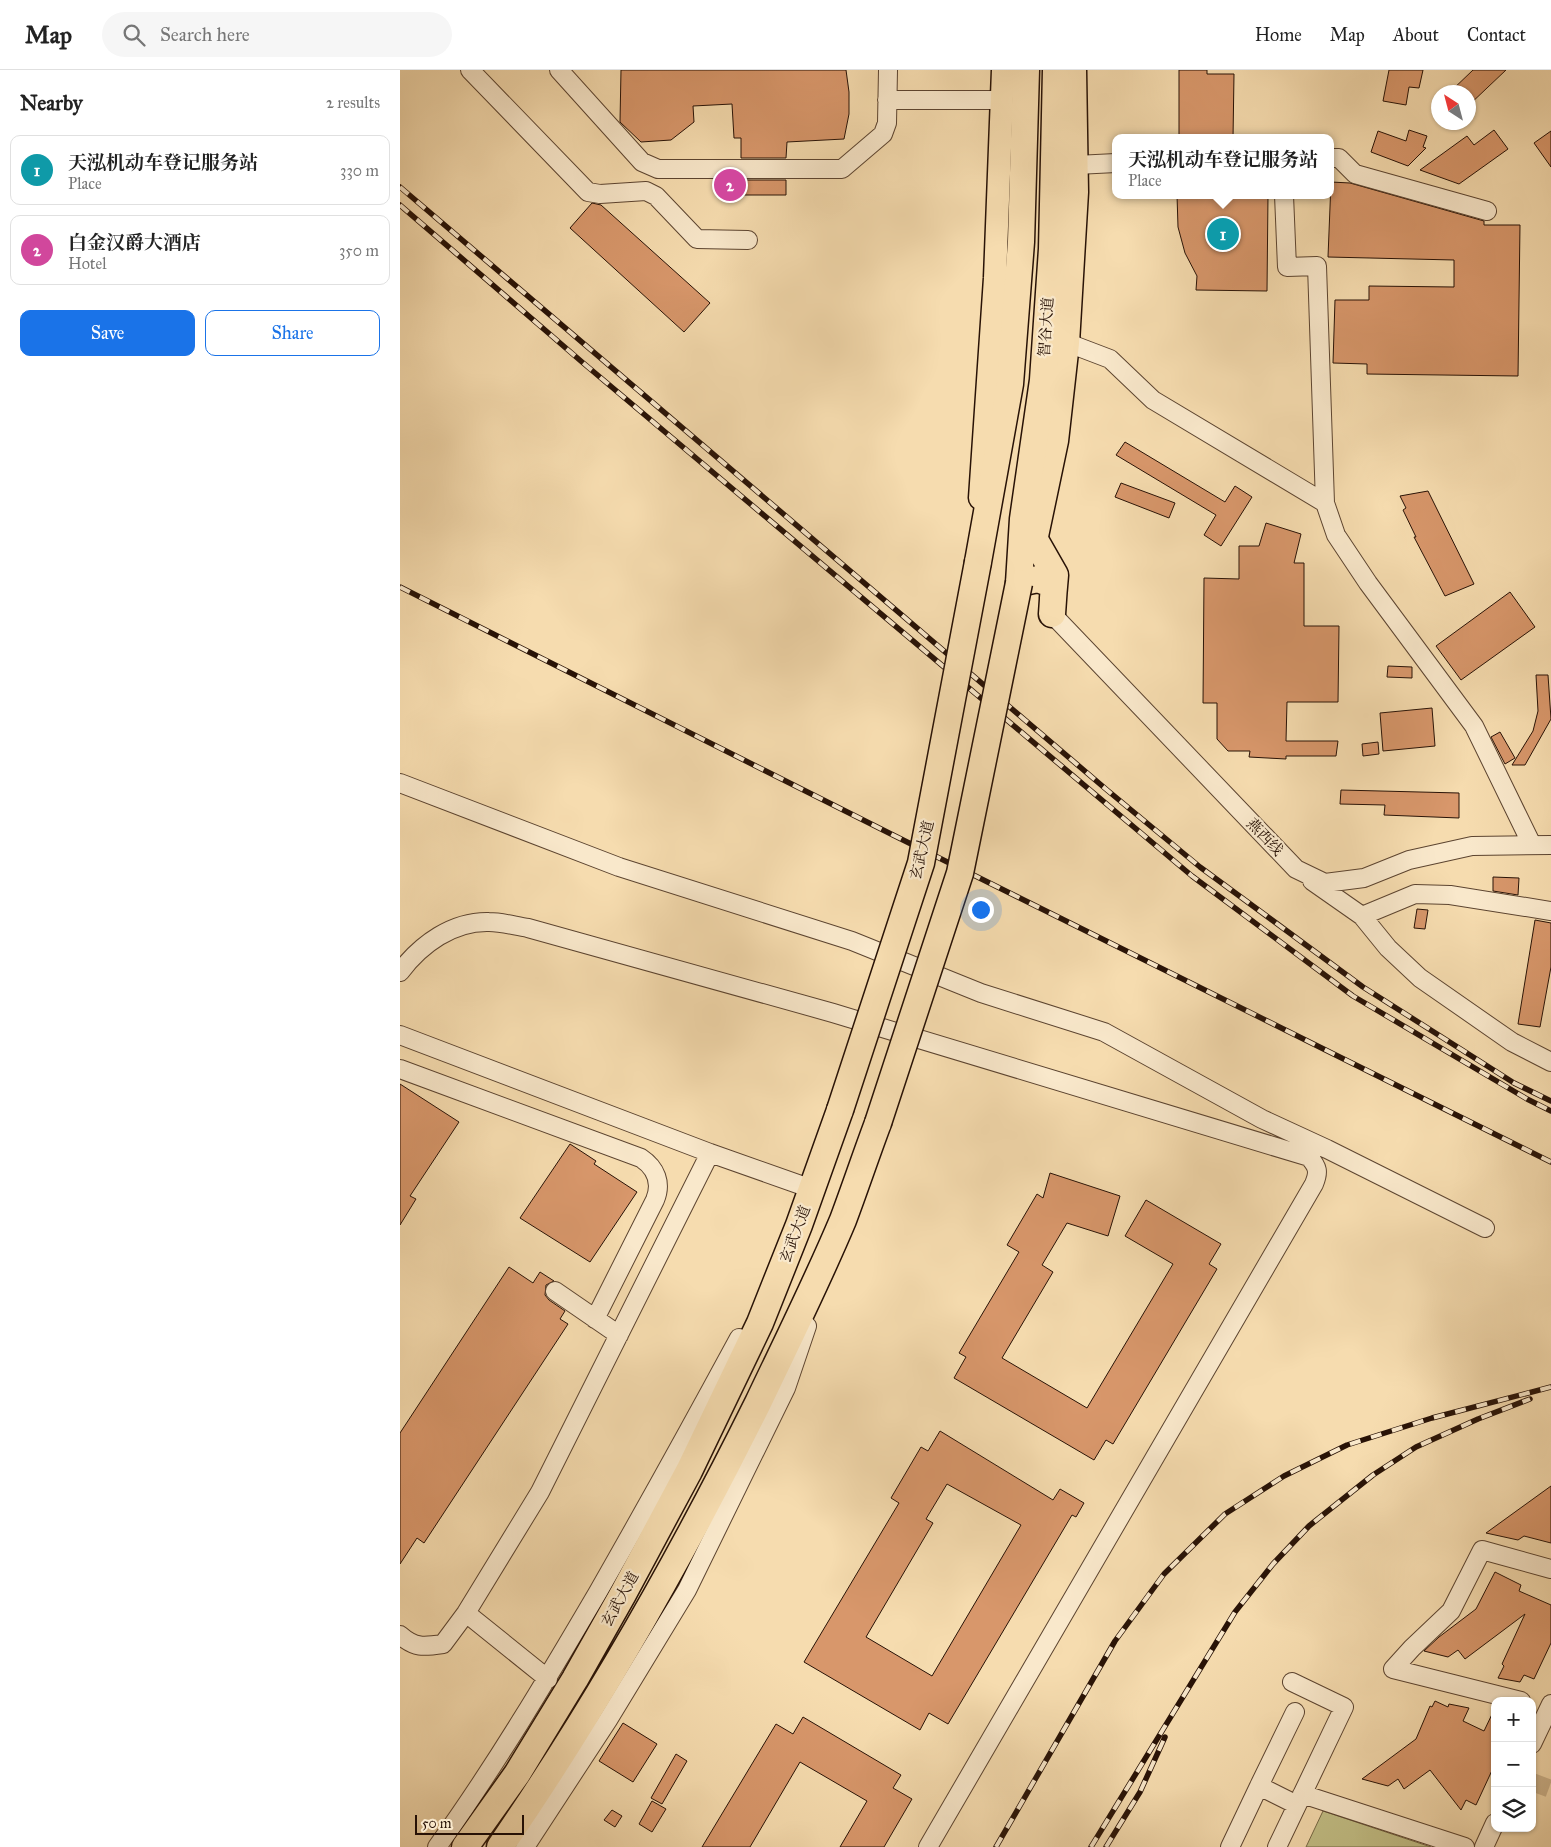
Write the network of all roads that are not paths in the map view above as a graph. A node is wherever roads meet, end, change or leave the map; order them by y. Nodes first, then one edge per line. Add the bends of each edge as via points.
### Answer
1 (470, 70) edge
2 (559, 70) edge
3 (888, 70) edge
4 (1003, 70) edge
5 (1026, 70) edge
6 (1056, 70) edge
7 (1076, 70) edge
8 (887, 100) junction
9 (1003, 100) junction
10 (1334, 158) edge
11 (1112, 164) edge
12 (1076, 165) junction
13 (1284, 199) edge
14 (1487, 211) dead end
15 (748, 240) dead end
16 (1068, 343) junction
17 (1325, 503) junction
18 (1023, 519) junction
19 (1036, 541) junction
20 (978, 562) junction
21 (1019, 583) junction
22 (1052, 614) junction
23 (400, 783) edge
24 (1532, 845) junction
25 (1551, 845) edge
26 (1296, 869) junction
27 (1551, 911) edge
28 (1362, 916) junction
29 (400, 972) edge
30 (400, 1035) edge
31 (1551, 1062) edge
32 (400, 1069) edge
33 (1327, 1148) junction
34 (710, 1152) junction
35 (1316, 1165) junction
36 (812, 1189) junction
37 (843, 1219) junction
38 (799, 1225) junction
39 (1485, 1228) dead end
40 (555, 1292) dead end
41 (594, 1319) junction
42 (618, 1335) junction
43 (1551, 1568) edge
44 (466, 1614) junction
45 (400, 1635) edge
46 (548, 1679) junction
47 (1292, 1682) dead end
48 (1505, 1697) edge
49 (1544, 1705) edge
50 (1295, 1712) dead end
51 (1533, 1742) edge
52 (1258, 1786) junction
53 (1300, 1800) junction
54 (1491, 1832) edge
55 (437, 1847) edge
56 (466, 1847) edge
57 (500, 1847) edge
58 (525, 1847) edge
59 (928, 1847) edge
60 (1230, 1847) edge
61 (1277, 1847) edge
62 (1464, 1847) edge
63 (1484, 1847) edge

1 - 15 street via 588,192 646,191 656,196 697,239
2 - 8 street via 642,162 658,170 842,169 882,134
3 - 8 street
4 - 9 main road
5 - 20 highway via 1021,242 1010,384
6 - 18 highway, 智谷大道 via 1052,249 1043,380
7 - 12 main road
8 - 9 street
9 - 20 main road
10 - 14 street via 1339,158 1355,174
11 - 12 street
12 - 16 main road
13 - 17 street via 1287,267 1317,266
16 - 17 street via 1110,359 1153,400
16 - 19 main road via 1058,440
17 - 24 street via 1336,535 1368,583 1474,726
18 - 19 highway
18 - 21 highway, 智谷大道
19 - 21 main road
19 - 22 highway via 1055,575
20 - 36 highway, 玄武大道, bridge via 921,863
21 - 22 highway via 1038,579 1054,585
21 - 37 highway, 玄武大道, bridge via 960,873
22 - 26 street, 燕西线
23 - 33 street via 620,867 852,941 981,993 1104,1032 1262,1119
24 - 25 street, 燕西线
24 - 26 street, 燕西线 via 1472,846 1409,860 1364,878 1324,883
26 - 28 street
27 - 28 street via 1450,895 1415,894
28 - 31 street via 1388,948 1420,978 1512,1042
29 - 35 street via 429,942 468,924 490,922 528,928 833,1013 1309,1157
30 - 34 street
32 - 41 street via 641,1158 652,1168 658,1181 657,1194
33 - 35 street
33 - 39 street
34 - 36 street
34 - 42 street
35 - 59 street via 1318,1174 1314,1184
36 - 38 highway, 玄武大道
37 - 57 highway, 玄武大道 via 804,1308 720,1479 650,1607
37 - 58 street via 786,1388 687,1590
38 - 46 street via 674,1459
38 - 56 highway, 玄武大道 via 760,1323 624,1594 517,1774
40 - 41 street
41 - 42 street
42 - 44 street via 540,1492
43 - 48 street via 1482,1550 1450,1611 1393,1669
44 - 45 street via 443,1644 412,1644
44 - 46 street
46 - 55 street
47 - 53 street via 1344,1707
49 - 51 street
50 - 52 street
52 - 53 street
52 - 60 street
53 - 61 street
53 - 62 street
54 - 63 street

